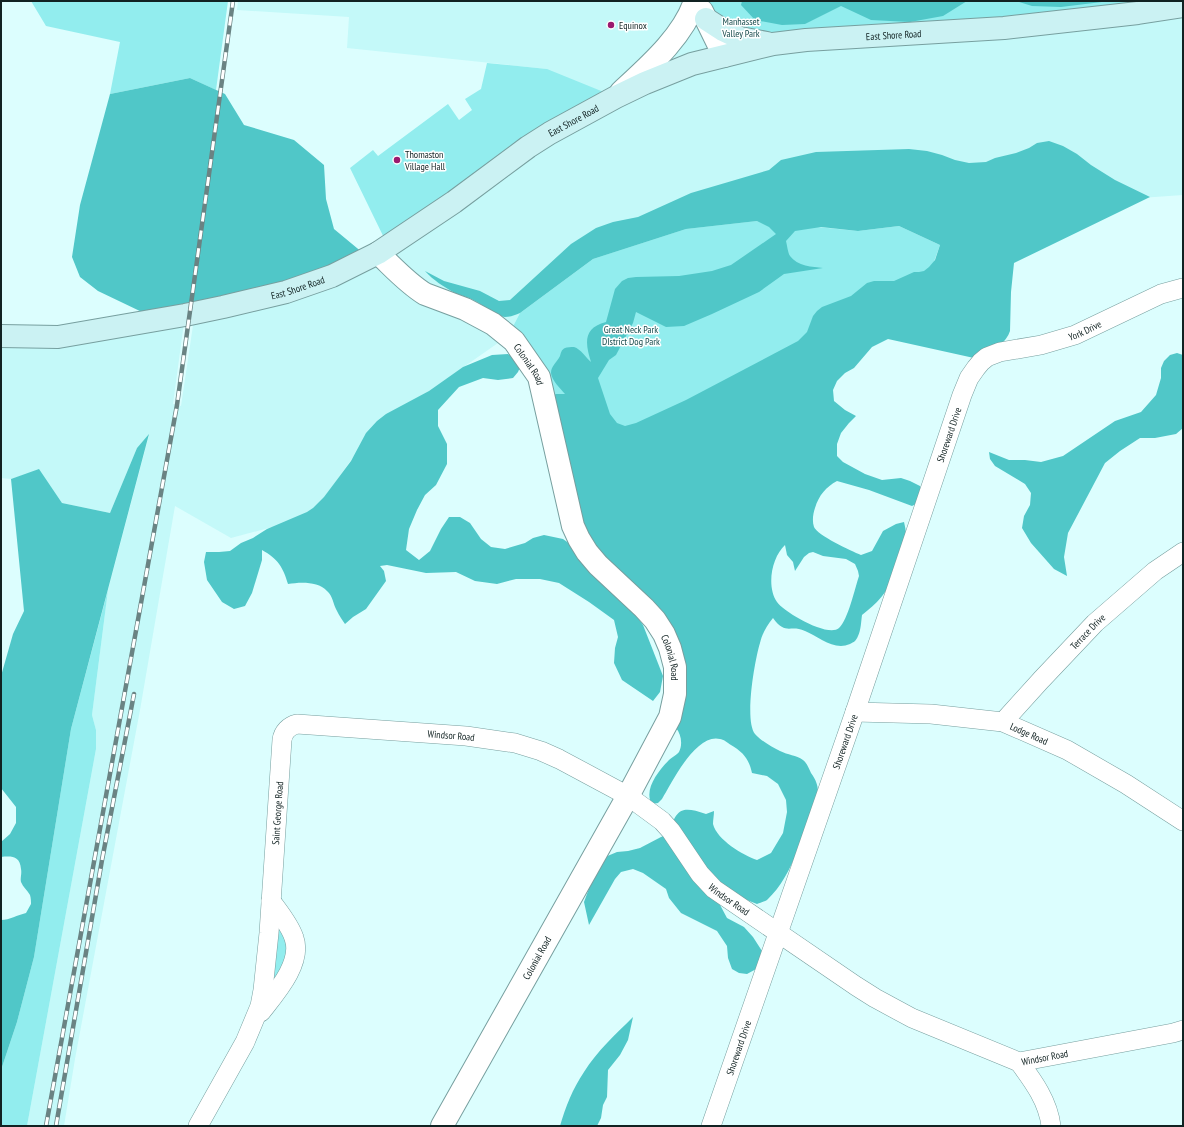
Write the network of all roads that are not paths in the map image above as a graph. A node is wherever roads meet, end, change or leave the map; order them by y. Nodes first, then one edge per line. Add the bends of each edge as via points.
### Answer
1 (1183, 6) edge
2 (699, 7) edge
3 (772, 44) junction
4 (724, 56) junction
5 (616, 97) junction
6 (378, 253) junction
7 (1183, 288) edge
8 (1, 336) edge
9 (983, 360) joint
10 (1183, 552) edge
11 (855, 712) junction
12 (1003, 722) junction
13 (289, 728) joint
14 (628, 796) junction
15 (1183, 821) edge
16 (271, 901) junction
17 (778, 933) junction
18 (255, 1019) junction
19 (1183, 1030) edge
20 (1019, 1062) junction
21 (198, 1126) edge
22 (442, 1126) edge
23 (711, 1126) edge
24 (1051, 1126) edge

1 - 3 main road, East Shore Road via 1004,28
2 - 3 main road via 723,30 740,38
2 - 4 street
2 - 5 street via 692,10 665,49
3 - 4 main road, East Shore Road
4 - 5 main road, East Shore Road via 675,70
5 - 6 main road, East Shore Road via 540,140
6 - 8 main road, East Shore Road via 356,265 286,292 223,308 58,337
6 - 14 street, Colonial Road via 417,289 479,316 514,341 539,377 569,511 579,539 598,565 644,608 664,634 675,667 675,694 670,717
7 - 9 street, York Drive via 1161,294 1075,335 1041,345 1000,352
9 - 11 street, Shoreward Drive via 972,373 962,395
10 - 12 street, Terrace Drive via 1155,571 1095,623
11 - 12 street, Lodge Road via 931,714
11 - 17 street, Shoreward Drive
12 - 15 street, Lodge Road via 1073,753
13 - 14 street, Windsor Road via 300,723 466,736 515,743 559,759
13 - 16 street, Saint George Road via 282,740
14 - 17 street, Windsor Road via 662,821 700,874 714,889
14 - 22 street, Colonial Road
16 - 18 street, Saint George Road via 263,990
16 - 18 street, Saint George Road via 295,939 296,950 291,969
17 - 20 street, Windsor Road via 864,992 900,1012
17 - 23 street, Shoreward Drive
18 - 21 street, Saint George Road
19 - 20 street, Windsor Road
20 - 24 street via 1034,1083 1048,1111

